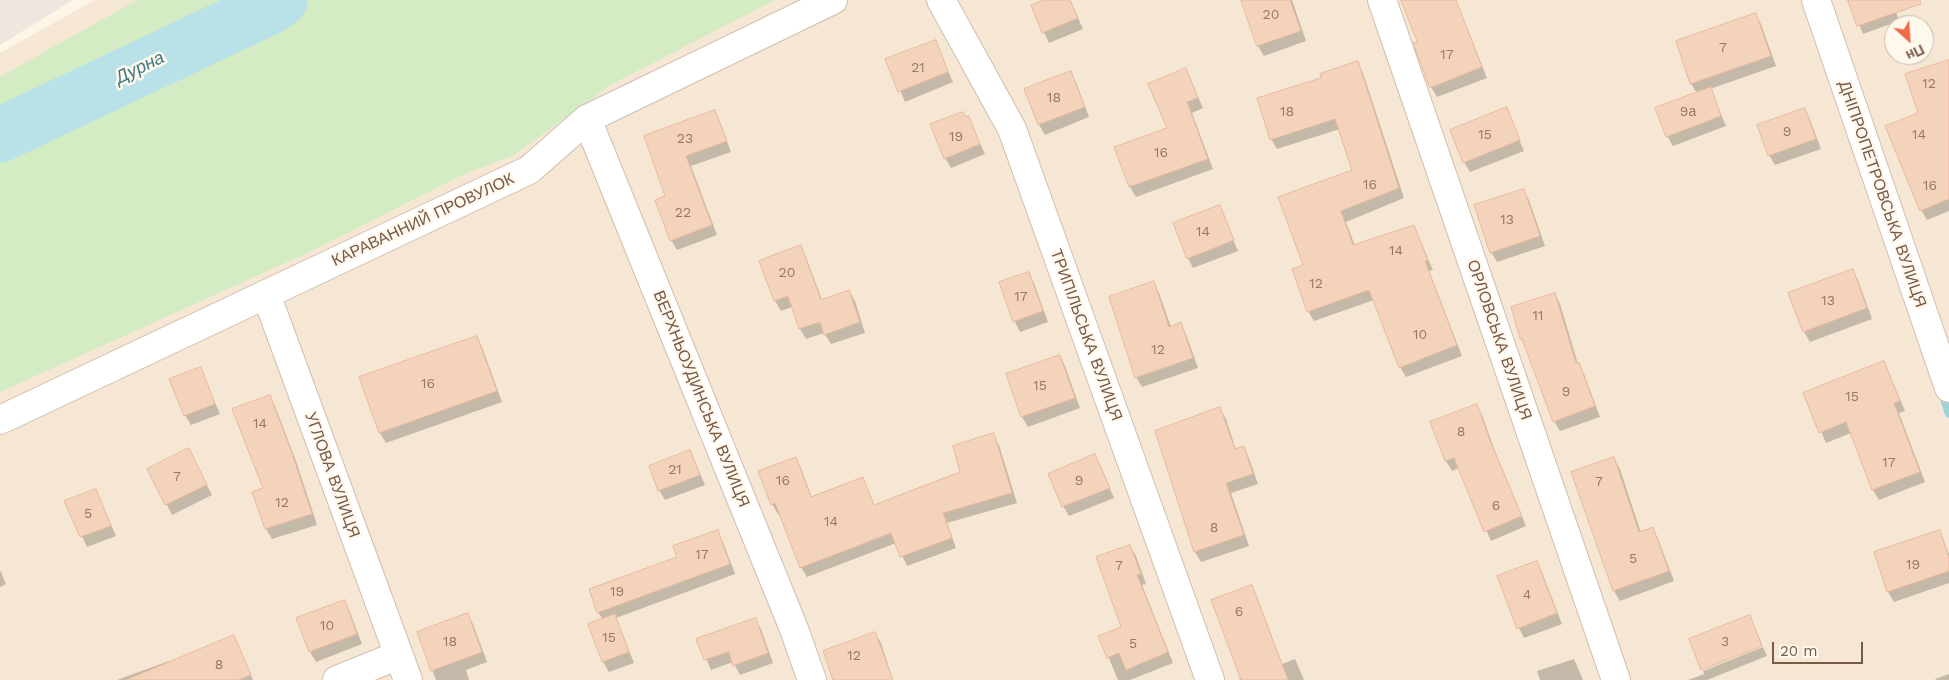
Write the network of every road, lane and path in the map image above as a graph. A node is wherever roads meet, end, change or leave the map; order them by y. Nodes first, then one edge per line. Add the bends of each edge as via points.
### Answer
1 (833, 0) edge
2 (941, 0) edge
3 (1382, 0) edge
4 (1816, 0) edge
5 (587, 119) junction
6 (266, 294) junction
7 (1949, 388) edge
8 (0, 420) edge
9 (403, 668) edge
10 (337, 680) edge
11 (812, 680) edge
12 (1210, 680) edge
13 (1616, 680) edge

1 - 5 street, КАРАВАННИЙ ПРОВУЛОК
2 - 12 street, ТРИПІЛЬСЬКА ВУЛИЦЯ via 1012,129
3 - 13 street, ОРЛОВСЬКА ВУЛИЦЯ
4 - 7 street, ДНІПРОПЕТРОВСЬКА ВУЛИЦЯ
5 - 6 street, КАРАВАННИЙ ПРОВУЛОК via 529,170
5 - 11 street, ВЕРХНЬОУДИНСЬКА ВУЛИЦЯ
6 - 8 street, КАРАВАННИЙ ПРОВУЛОК
6 - 9 street, УГЛОВА ВУЛИЦЯ
9 - 10 street, УГЛОВА ВУЛИЦЯ

